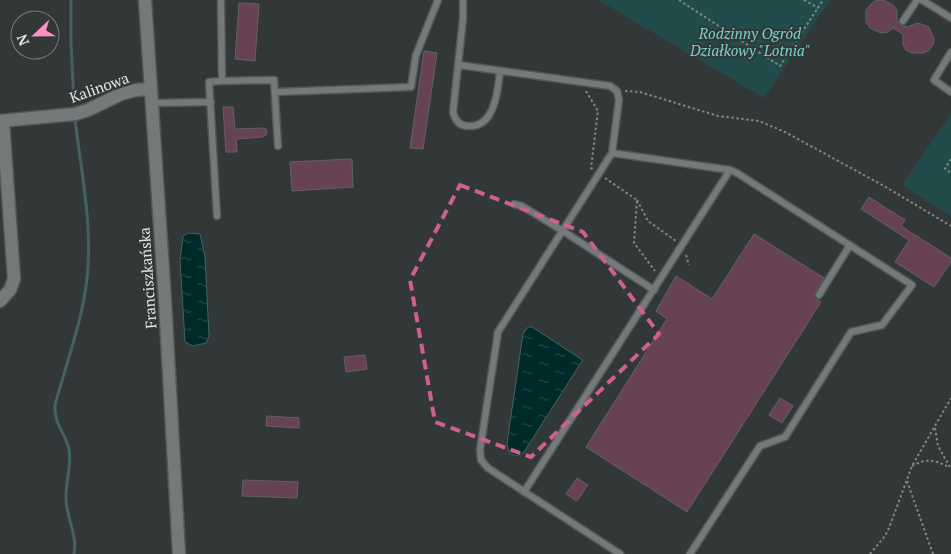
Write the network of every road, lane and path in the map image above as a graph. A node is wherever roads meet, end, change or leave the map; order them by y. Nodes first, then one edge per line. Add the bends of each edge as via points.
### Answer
1 (146, 0) edge
2 (221, 0) edge
3 (438, 0) edge
4 (463, 0) edge
5 (679, 0) edge
6 (804, 0) edge
7 (823, 0) edge
8 (917, 0) edge
9 (922, 0) edge
10 (818, 8) junction
11 (951, 18) edge
12 (904, 21) dead end
13 (951, 52) edge
14 (459, 65) junction
15 (500, 71) junction
16 (222, 81) junction
17 (581, 82) junction
18 (150, 89) junction
19 (617, 91) junction
20 (275, 92) junction
21 (951, 92) edge
22 (210, 102) junction
23 (151, 103) junction
24 (1, 121) edge
25 (278, 146) dead end
26 (612, 153) junction
27 (951, 160) edge
28 (730, 170) junction
29 (599, 174) junction
30 (951, 174) edge
31 (637, 200) junction
32 (514, 204) dead end
33 (217, 216) dead end
34 (951, 226) edge
35 (563, 231) junction
36 (850, 245) junction
37 (682, 247) junction
38 (689, 265) dead end
39 (661, 279) junction
40 (654, 290) junction
41 (819, 295) dead end
42 (0, 301) edge
43 (951, 398) edge
44 (935, 426) junction
45 (912, 466) junction
46 (950, 468) edge
47 (906, 480) junction
48 (524, 492) junction
49 (178, 554) edge
50 (620, 554) edge
51 (690, 554) edge
52 (870, 554) edge
53 (933, 554) edge

1 - 18 street, Franciszkańska
2 - 16 lane
3 - 20 lane via 416,55 411,86
4 - 14 lane
5 - 10 path via 780,66
6 - 10 path
7 - 10 path
8 - 12 lane
9 - 11 lane
13 - 21 lane via 934,80
14 - 15 lane
14 - 15 lane via 453,112 455,120 470,127 487,118 494,106
15 - 17 lane
16 - 20 lane via 274,80
16 - 22 lane via 209,82
17 - 19 lane via 610,86
17 - 29 path via 598,111 591,168
18 - 23 street, Franciszkańska
18 - 24 street, Kalinowa via 121,94 75,114
19 - 26 lane via 619,100
19 - 34 path via 640,92 718,116 760,121 851,168
20 - 25 lane
22 - 23 lane
22 - 33 lane
23 - 49 street, Franciszkańska via 166,311
24 - 42 street via 14,279 10,290
26 - 28 lane
26 - 29 lane
27 - 30 path via 944,169
28 - 36 lane via 738,172
28 - 37 lane
29 - 31 path
29 - 35 lane
31 - 37 path via 648,221
31 - 39 path via 634,243
32 - 35 lane
35 - 40 lane
35 - 48 lane via 498,332 480,450 481,460 488,468
36 - 41 lane
36 - 51 lane via 912,285 882,325 851,332 786,437 760,446
37 - 38 path
37 - 39 lane
39 - 40 lane
40 - 48 lane
43 - 44 path
44 - 45 path
44 - 46 path via 938,446
45 - 46 path via 926,460
45 - 47 path
47 - 52 path via 890,528
47 - 53 path
48 - 50 lane

